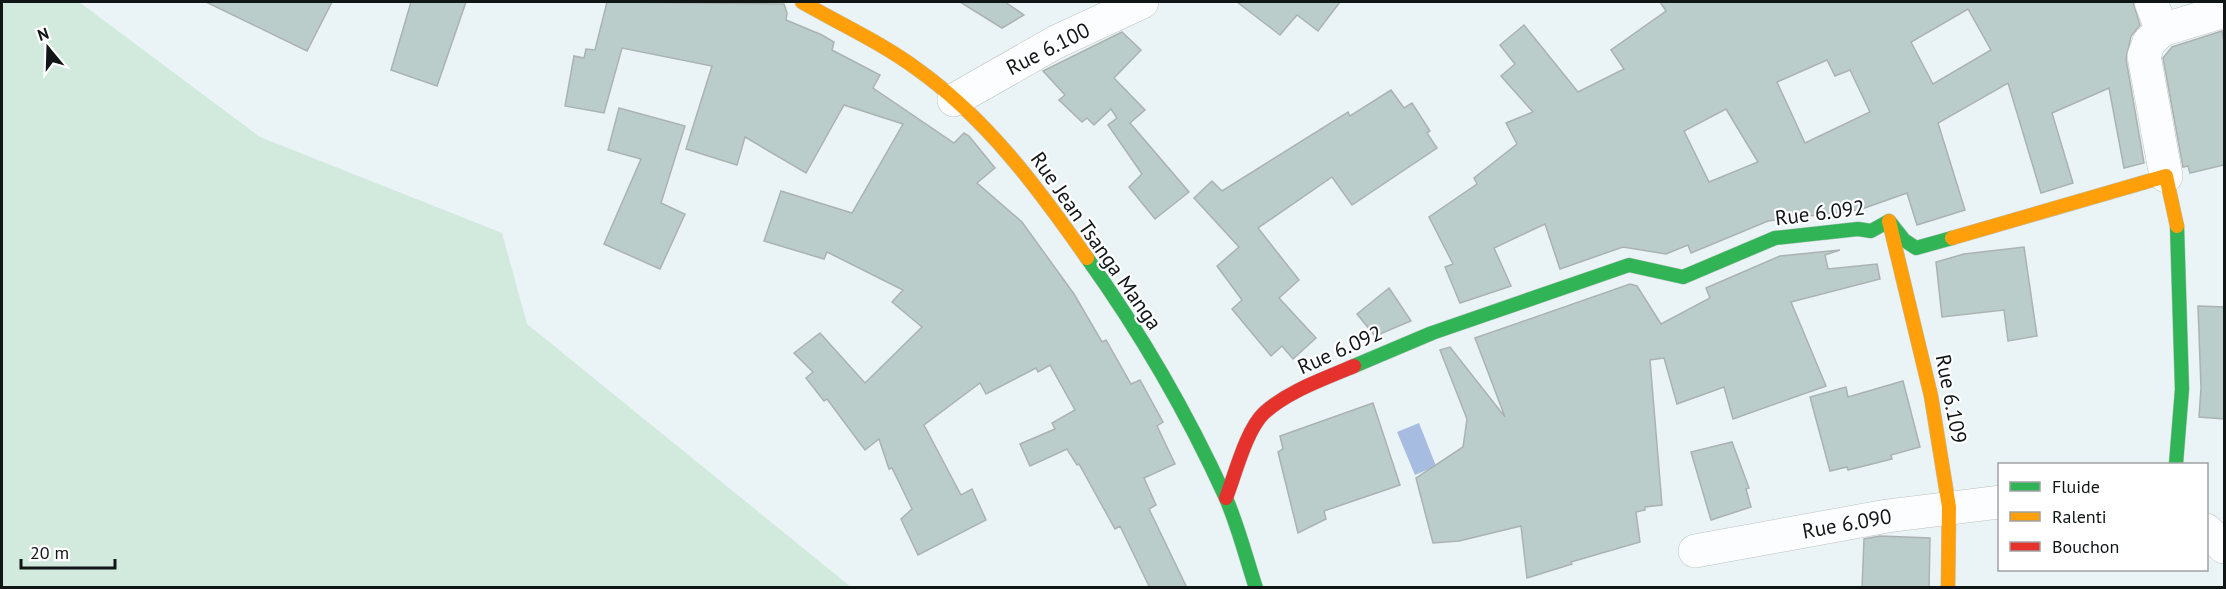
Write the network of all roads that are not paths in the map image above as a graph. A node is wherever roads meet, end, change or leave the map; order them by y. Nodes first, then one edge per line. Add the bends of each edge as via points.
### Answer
1 (802, 2) edge
2 (1142, 2) edge
3 (2224, 11) edge
4 (2156, 16) edge
5 (954, 100) junction
6 (2166, 176) junction
7 (1889, 221) junction
8 (2176, 463) edge
9 (1226, 498) junction
10 (1998, 502) edge
11 (1949, 507) junction
12 (2208, 532) edge
13 (2224, 547) edge
14 (1695, 551) dead end
15 (1256, 588) edge
16 (1948, 588) edge

1 - 5 street, Rue Jean Tsanga Manga via 916,68
2 - 5 street, Rue 6.100 via 1056,42
3 - 4 street
4 - 6 street via 2144,56
5 - 9 street, Rue Jean Tsanga Manga via 982,123 1045,198 1119,303 1177,402
6 - 7 street, Rue 6.092 via 1916,248
6 - 8 street via 2177,225 2182,389
7 - 9 street, Rue 6.092 via 1870,231 1775,238 1683,277 1629,265 1370,358 1288,396 1263,414
7 - 11 street, Rue 6.109 via 1931,396
9 - 15 street, Rue Jean Tsanga Manga
10 - 11 street, Rue 6.090
11 - 14 street, Rue 6.090
11 - 16 street, Rue 6.109
12 - 13 street

